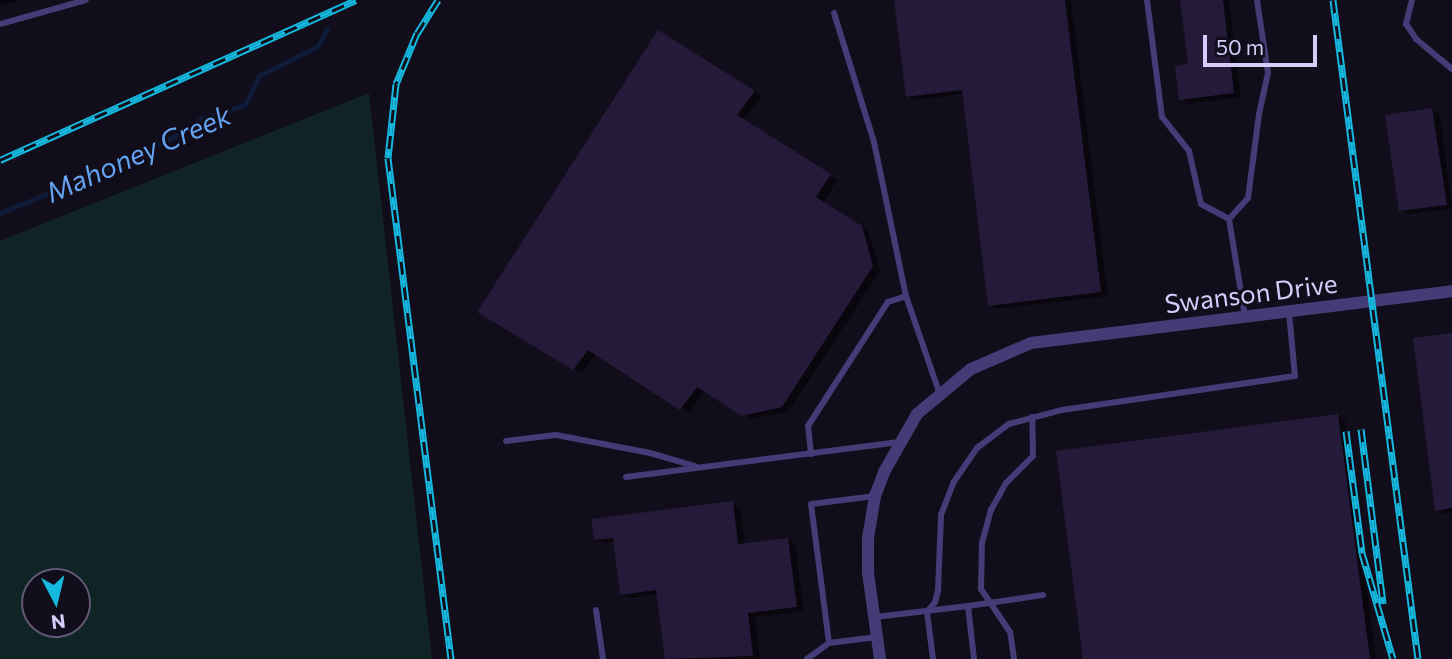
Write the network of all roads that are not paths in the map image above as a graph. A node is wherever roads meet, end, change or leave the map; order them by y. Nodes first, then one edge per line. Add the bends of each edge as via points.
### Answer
1 (86, 0) edge
2 (1147, 0) edge
3 (1257, 0) edge
4 (1412, 0) edge
5 (834, 13) dead end
6 (0, 24) edge
7 (1452, 69) edge
8 (1229, 219) junction
9 (1452, 291) edge
10 (906, 296) junction
11 (1289, 312) junction
12 (1245, 317) junction
13 (940, 395) junction
14 (1032, 417) junction
15 (506, 441) dead end
16 (900, 442) junction
17 (811, 454) junction
18 (701, 468) junction
19 (626, 477) dead end
20 (875, 496) junction
21 (1043, 595) dead end
22 (988, 603) junction
23 (968, 606) junction
24 (596, 610) dead end
25 (927, 612) junction
26 (874, 617) junction
27 (877, 637) junction
28 (829, 643) junction
29 (603, 659) edge
30 (807, 659) edge
31 (880, 659) edge
32 (933, 659) edge
33 (974, 659) edge
34 (1014, 659) edge

1 - 6 lane
2 - 8 lane via 1162,117 1189,151 1201,204
3 - 8 lane via 1268,73 1248,198
4 - 7 lane via 1406,24 1416,39
5 - 10 lane via 874,142
8 - 12 lane
9 - 11 street, Swanson Drive
10 - 13 lane
10 - 17 lane via 888,302 808,426
11 - 12 street, Swanson Drive
11 - 14 lane via 1295,376
12 - 13 street, Swanson Drive via 1031,343 971,369
13 - 16 street, Swanson Drive via 917,414
14 - 22 lane via 1033,456 1006,483 991,510 982,543 981,589
14 - 25 lane via 1009,424 977,448 953,483 941,515 938,591
15 - 18 lane via 556,436 650,453
16 - 17 lane
16 - 20 street, Swanson Drive
17 - 18 lane
18 - 19 lane
20 - 26 street, Swanson Drive via 868,538
20 - 28 lane via 811,504
21 - 22 lane
22 - 23 lane
22 - 34 lane via 1010,632
23 - 25 lane
23 - 33 lane
24 - 29 lane
25 - 26 lane
25 - 32 lane
26 - 27 street, Swanson Drive
27 - 28 lane
27 - 31 street, Swanson Drive
28 - 30 lane

